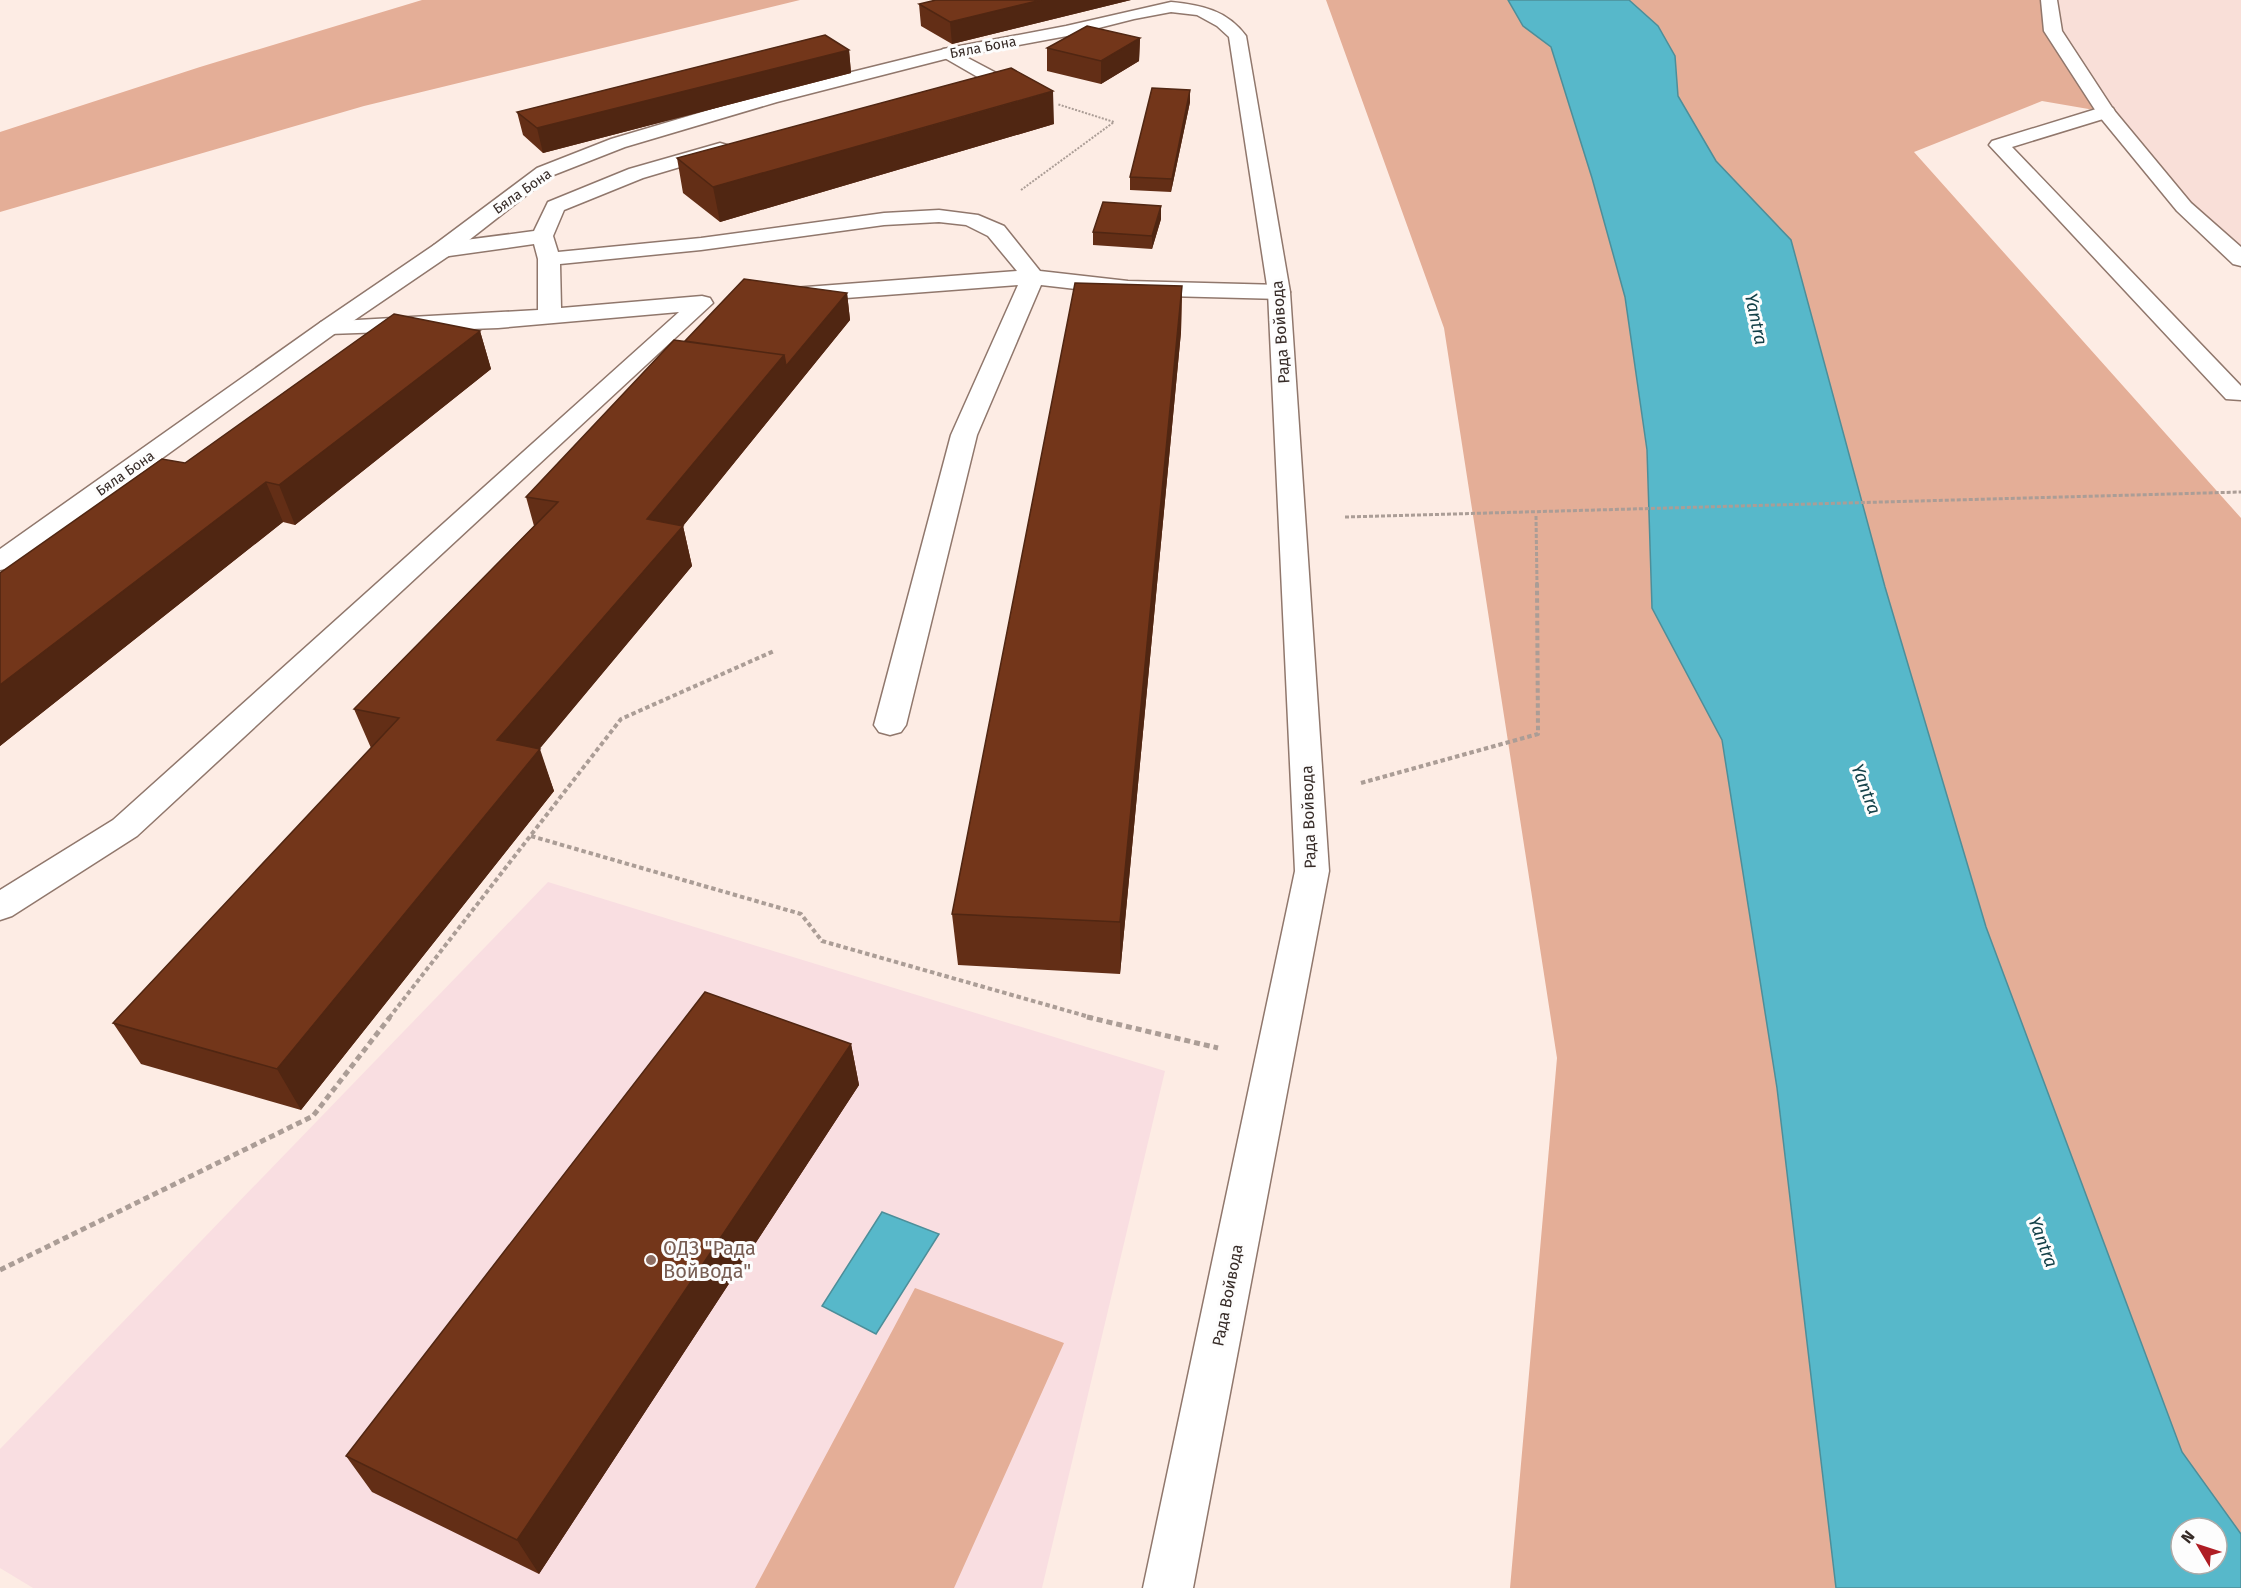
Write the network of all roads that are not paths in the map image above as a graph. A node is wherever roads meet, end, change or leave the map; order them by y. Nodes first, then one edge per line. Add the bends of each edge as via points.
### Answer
1 (2049, 0) edge
2 (1237, 36) joint
3 (950, 53) junction
4 (978, 96) edge
5 (2106, 112) junction
6 (737, 145) edge
7 (542, 236) junction
8 (442, 250) junction
9 (549, 259) junction
10 (2241, 259) edge
11 (1033, 277) junction
12 (1279, 292) junction
13 (773, 297) edge
14 (550, 317) junction
15 (329, 327) junction
16 (2235, 394) dead end
17 (0, 562) edge
18 (891, 724) dead end
19 (0, 907) edge
20 (1168, 1588) edge

1 - 5 street via 2053,31
2 - 3 street, Бяла Бона via 1223,22 1201,10 1171,7
2 - 12 street, Рада Войвода
3 - 4 street via 1012,89
3 - 8 street, Бяла Бона via 770,98 618,143 544,172
5 - 10 street via 2184,207
5 - 16 street via 2000,145
6 - 7 street via 643,169 555,206
7 - 8 street
7 - 9 street
8 - 15 street, Бяла Бона
9 - 11 street via 701,244 884,219 939,216 971,219 996,231
9 - 14 street
11 - 12 street via 1128,288
11 - 13 street
11 - 18 street via 964,435
12 - 20 street, Рада Войвода via 1312,871
14 - 15 street
14 - 19 street via 714,302 126,828
15 - 17 street, Бяла Бона

